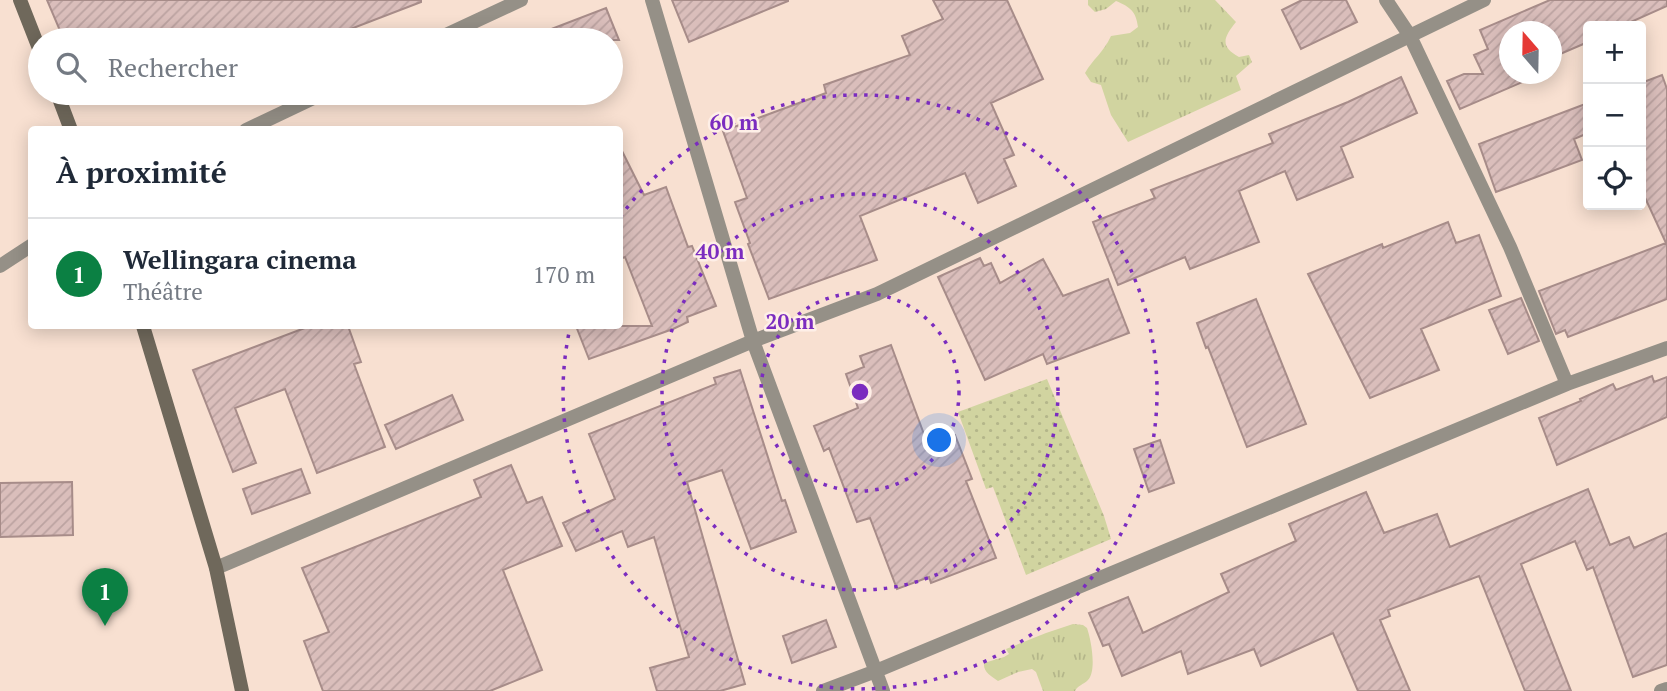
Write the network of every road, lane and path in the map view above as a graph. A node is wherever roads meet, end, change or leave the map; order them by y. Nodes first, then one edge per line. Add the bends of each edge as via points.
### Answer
1 (20, 0) edge
2 (521, 0) edge
3 (652, 0) edge
4 (1386, 0) edge
5 (1485, 0) edge
6 (31, 28) edge
7 (461, 28) edge
8 (1409, 36) junction
9 (62, 105) edge
10 (299, 105) edge
11 (69, 126) edge
12 (254, 126) edge
13 (28, 248) edge
14 (0, 266) edge
15 (144, 329) edge
16 (753, 341) junction
17 (1667, 348) edge
18 (1567, 384) junction
19 (216, 568) junction
20 (876, 671) junction
21 (1667, 689) edge
22 (243, 691) edge
23 (823, 691) edge
24 (883, 691) edge
25 (1661, 691) edge

1 - 6 street
2 - 7 street
3 - 16 street
4 - 8 street
5 - 8 street
8 - 16 street via 877,295
8 - 18 street via 1510,247
9 - 11 street
10 - 12 street
13 - 14 street
15 - 19 street
16 - 19 street
16 - 20 street
17 - 18 street
18 - 20 street
19 - 22 street
20 - 23 street
20 - 24 street
21 - 25 street

